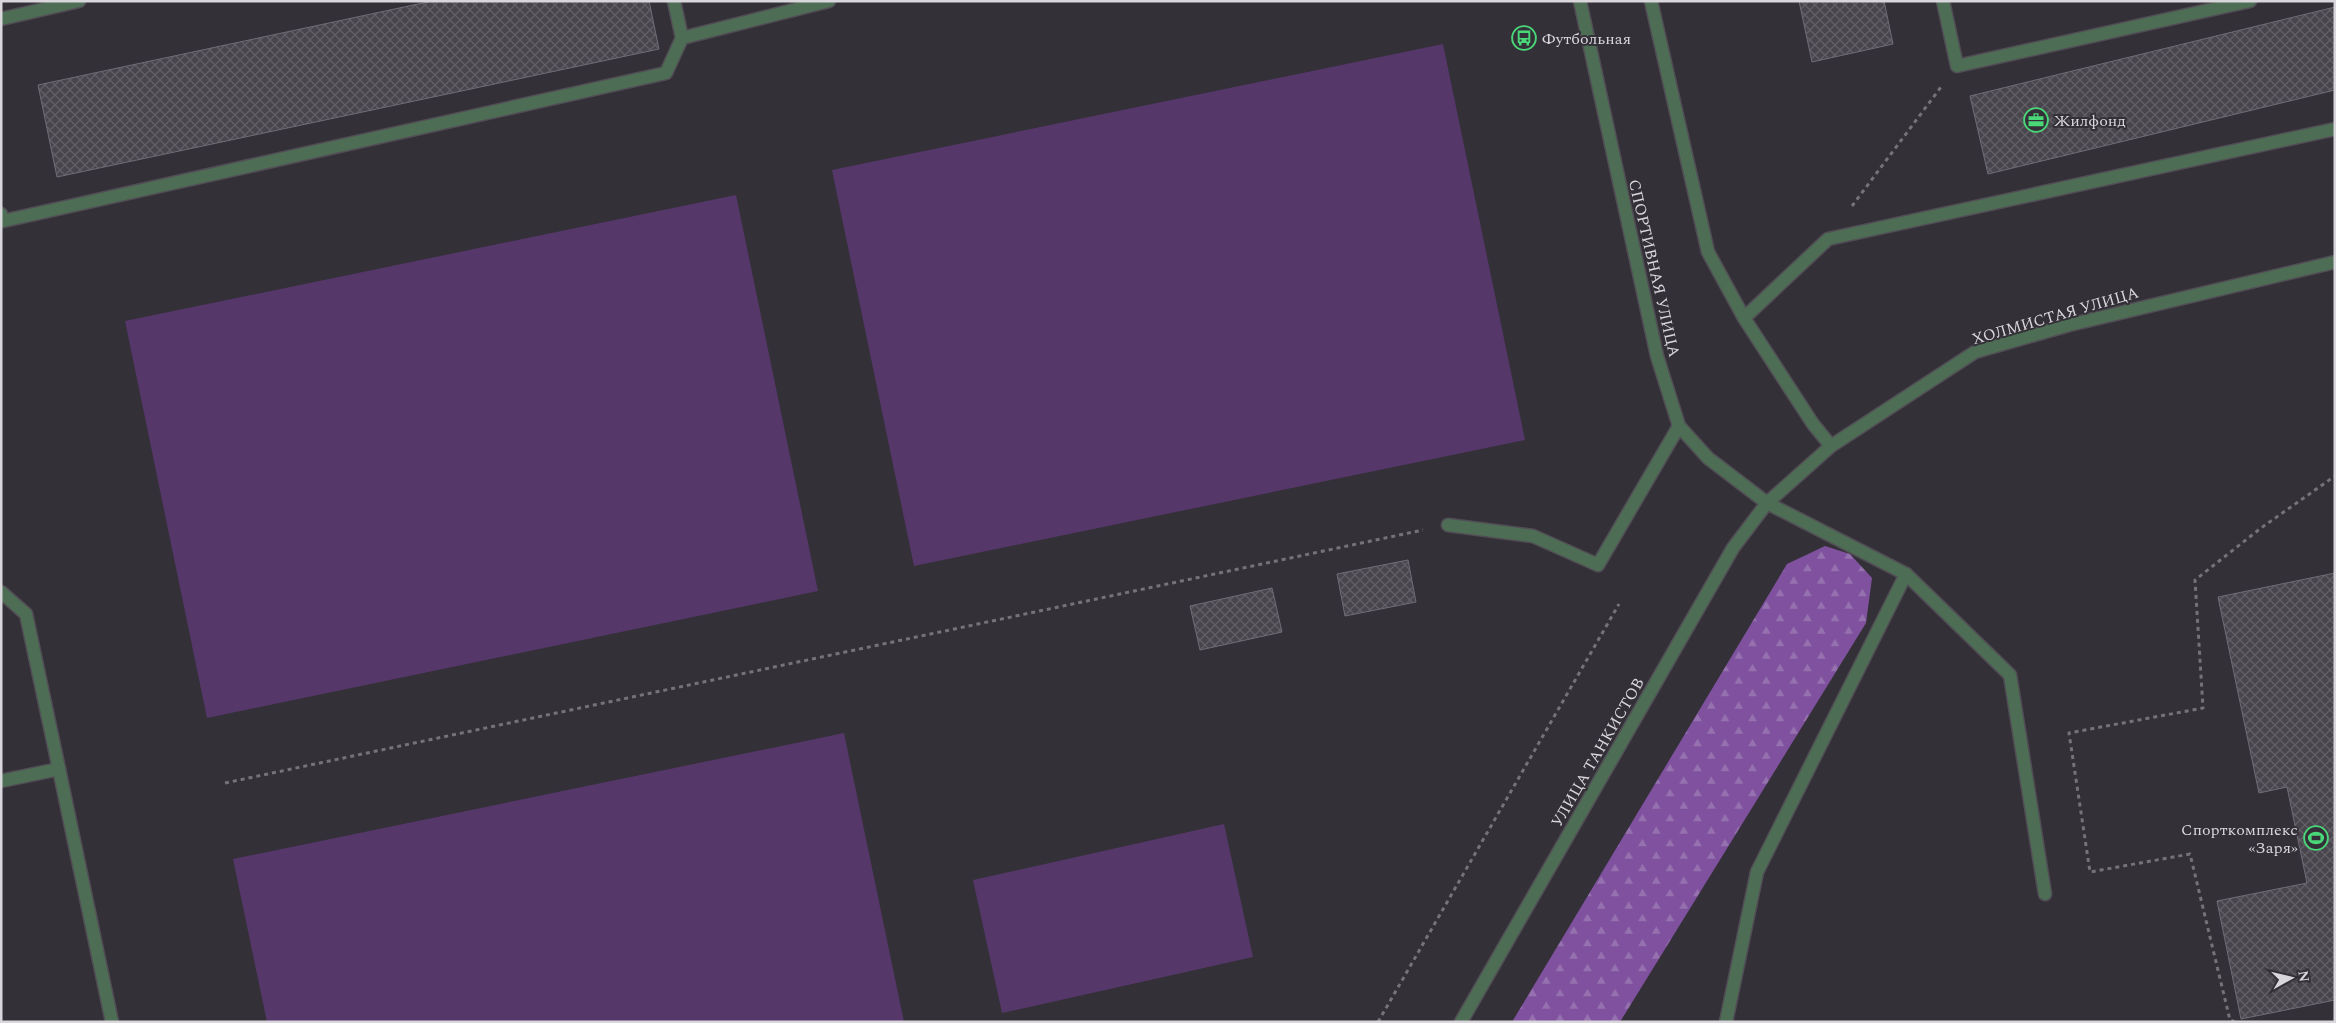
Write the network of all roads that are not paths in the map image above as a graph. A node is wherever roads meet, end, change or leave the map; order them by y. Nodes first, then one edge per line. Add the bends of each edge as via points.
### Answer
1 (79, 1) edge
2 (674, 1) edge
3 (829, 1) edge
4 (1580, 1) edge
5 (1651, 1) edge
6 (1943, 1) edge
7 (2250, 1) edge
8 (1, 19) edge
9 (682, 38) junction
10 (2335, 129) edge
11 (1, 214) edge
12 (2335, 262) edge
13 (1744, 318) junction
14 (1679, 426) junction
15 (1831, 446) junction
16 (1767, 503) junction
17 (1448, 524) road end
18 (1906, 574) junction
19 (1, 592) edge
20 (59, 769) junction
21 (1, 781) edge
22 (2045, 894) dead end
23 (112, 1022) edge
24 (1461, 1022) edge
25 (1726, 1022) edge

1 - 8 street
2 - 9 street
3 - 9 street
4 - 14 street, СПОРТИВНАЯ УЛИЦА via 1657,356
5 - 13 street via 1708,252
6 - 7 street via 1957,66
9 - 11 street via 666,72 3,221
10 - 13 street via 1828,239
12 - 15 street, ХОЛМИСТАЯ УЛИЦА via 2069,325 1975,352
13 - 15 street via 1813,424
14 - 16 street, СПОРТИВНАЯ УЛИЦА via 1708,458
14 - 17 street via 1598,565 1533,536
15 - 16 street, ХОЛМИСТАЯ УЛИЦА
16 - 18 street, СПОРТИВНАЯ УЛИЦА
16 - 24 street, УЛИЦА ТАНКИСТОВ via 1733,548
18 - 22 street, СПОРТИВНАЯ УЛИЦА via 2010,675
18 - 25 street via 1757,872
19 - 20 street via 26,614
20 - 21 street
20 - 23 street

